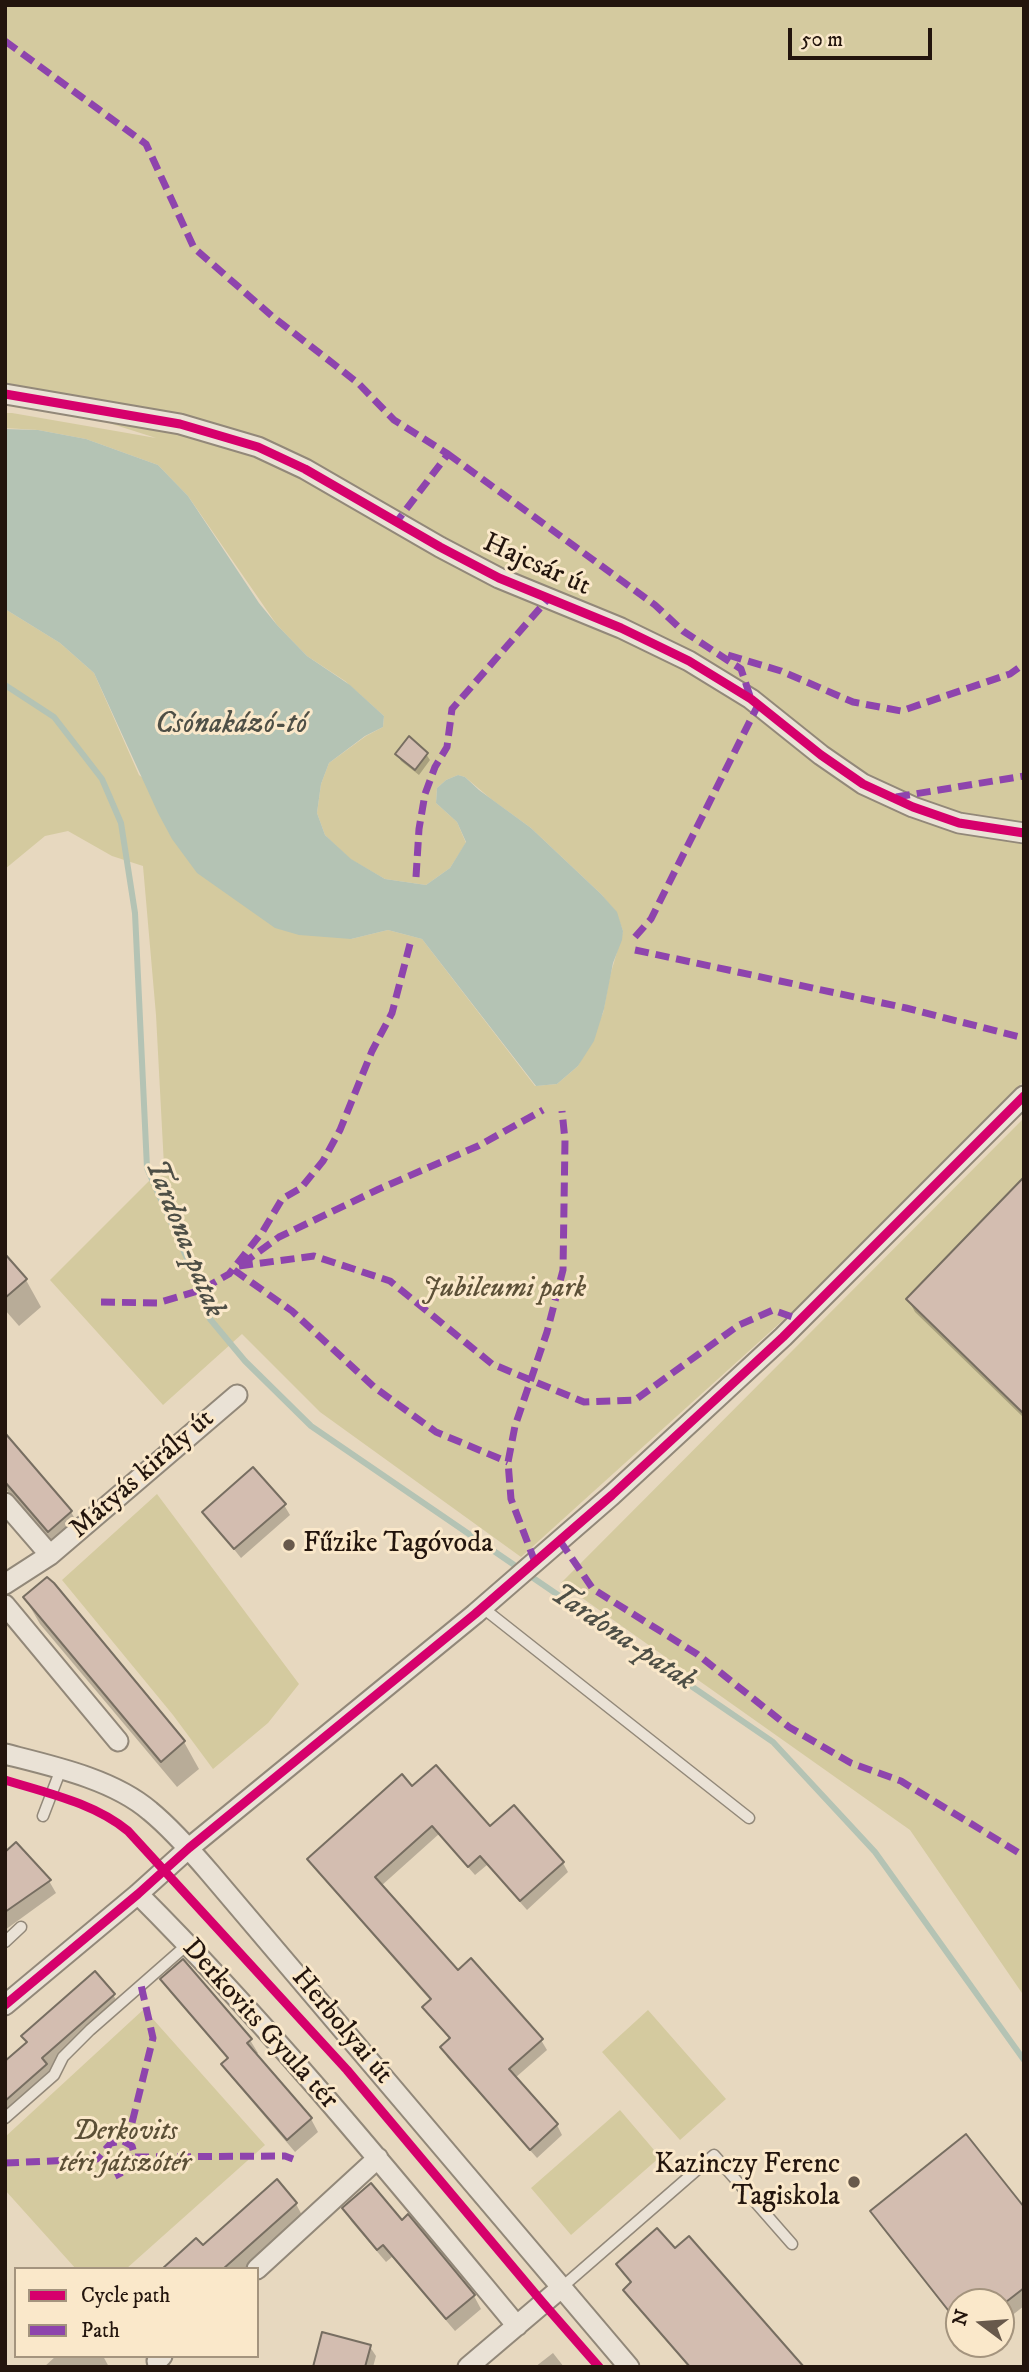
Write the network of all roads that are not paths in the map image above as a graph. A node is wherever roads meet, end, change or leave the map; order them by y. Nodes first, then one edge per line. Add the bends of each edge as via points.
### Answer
1 (5, 394) edge
2 (1024, 833) edge
3 (1024, 1096) edge
4 (237, 1395) dead end
5 (5, 1503) edge
6 (50, 1555) junction
7 (5, 1584) edge
8 (5, 1605) edge
9 (482, 1608) junction
10 (118, 1741) dead end
11 (5, 1754) edge
12 (61, 1769) junction
13 (43, 1816) dead end
14 (749, 1818) dead end
15 (189, 1848) junction
16 (138, 1894) junction
17 (22, 1927) dead end
18 (5, 1942) edge
19 (188, 1944) junction
20 (5, 2005) edge
21 (5, 2118) edge
22 (378, 2158) junction
23 (792, 2244) dead end
24 (259, 2267) edge
25 (561, 2288) junction
26 (517, 2326) junction
27 (468, 2367) edge
28 (629, 2367) edge

1 - 2 street, Hajcsár út via 180,424 258,447 499,578 689,661 751,699 863,784 959,823
3 - 9 street via 783,1337
4 - 6 street, Mátyás király út
5 - 6 street, Mátyás király út
6 - 7 street, Mátyás király út
8 - 10 street
9 - 14 lane
9 - 15 street
11 - 12 street, Herbolyai út
12 - 13 lane
12 - 15 street, Herbolyai út via 131,1797
15 - 16 street
15 - 25 street, Herbolyai út
16 - 19 street, Derkovits Gyula tér
16 - 20 street
17 - 18 lane
19 - 21 lane via 90,2030 63,2057 54,2075
19 - 22 street, Derkovits Gyula tér
22 - 24 street
22 - 26 street, Derkovits Gyula tér
23 - 25 lane via 714,2155
25 - 26 street
25 - 28 street, Herbolyai út
26 - 27 street

